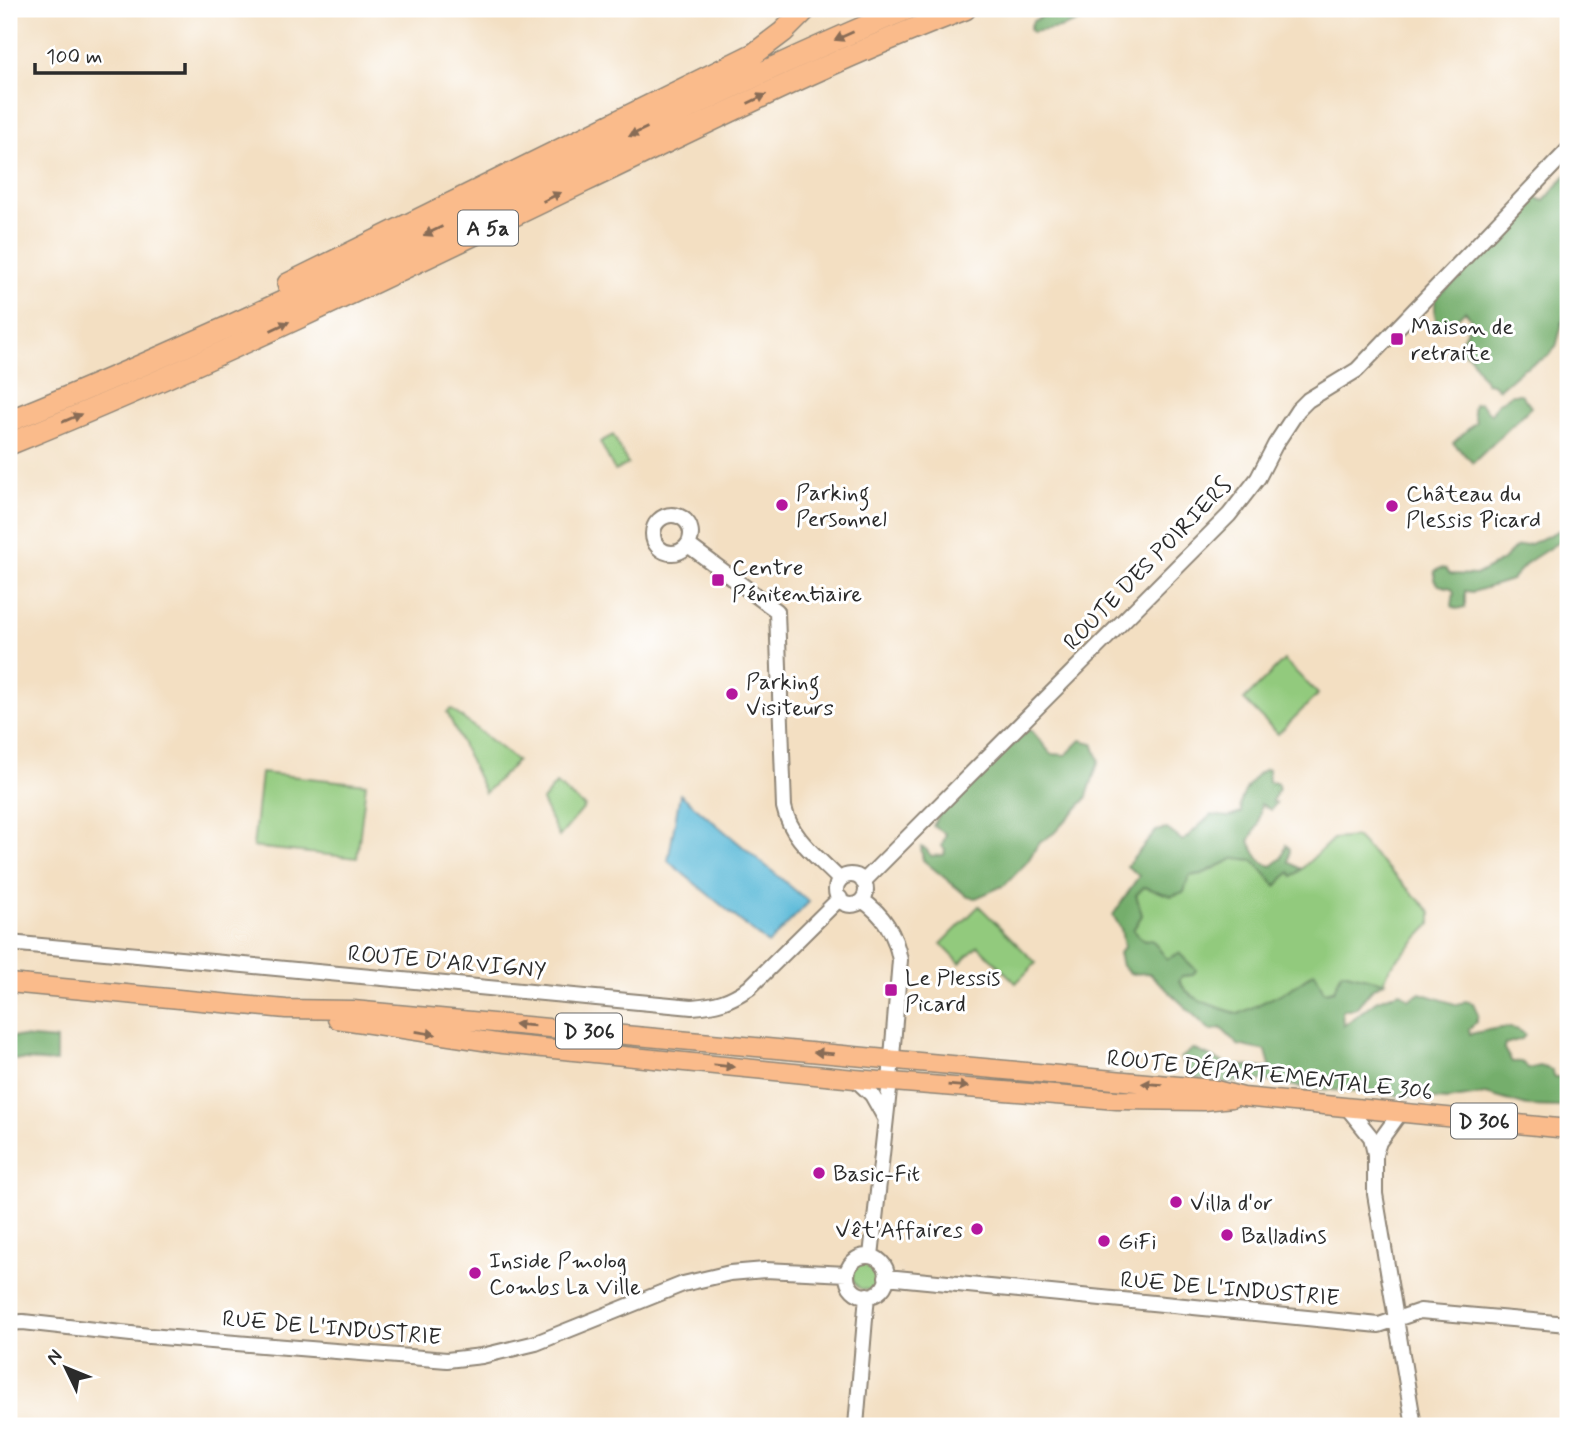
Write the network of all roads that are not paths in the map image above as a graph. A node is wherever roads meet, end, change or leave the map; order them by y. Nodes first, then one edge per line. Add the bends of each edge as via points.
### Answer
1 (806, 9) edge
2 (907, 9) edge
3 (965, 9) edge
4 (1568, 150) edge
5 (157, 358) junction
6 (9, 421) edge
7 (9, 444) edge
8 (688, 545) dead end
9 (840, 880) junction
10 (863, 882) junction
11 (839, 898) junction
12 (862, 900) junction
13 (9, 943) edge
14 (9, 983) edge
15 (286, 1009) junction
16 (892, 1060) junction
17 (855, 1079) junction
18 (890, 1081) junction
19 (1243, 1097) junction
20 (1346, 1106) junction
21 (1400, 1113) junction
22 (885, 1118) junction
23 (1568, 1129) edge
24 (1375, 1154) junction
25 (871, 1256) junction
26 (847, 1274) junction
27 (886, 1277) junction
28 (867, 1295) junction
29 (1396, 1319) junction
30 (9, 1323) edge
31 (1568, 1324) edge
32 (856, 1426) edge
33 (1414, 1426) edge

1 - 5 highway via 754,54 204,326
2 -> 5 highway, A 5a
7 -> 3 highway, A 5a via 171,376 771,93
4 - 10 street, ROUTE DES POIRIERS via 1357,370 1303,405 1229,515
5 - 6 highway, A 5a
8 - 9 street via 778,611 783,807 794,834
9 - 10 street via 852,875
9 - 11 street
10 - 12 street
11 - 12 street via 851,905
11 - 13 street, ROUTE D'ARVIGNY via 749,988 716,1005 692,1007
12 - 16 street via 886,921 900,960
14 - 15 main road, D 306
16 -> 15 main road, D 306 via 353,1010
15 -> 17 main road, D 306 via 503,1044
16 - 18 street
19 -> 16 main road, ROUTE DÉPARTEMENTALE 306 / D 306 via 1212,1089
17 - 18 main road, D 306
17 - 22 street via 872,1095
18 -> 19 main road, D 306 via 1117,1100
18 - 22 street
19 - 20 main road, ROUTE DÉPARTEMENTALE 306 / D 306
20 - 21 main road, ROUTE DÉPARTEMENTALE 306 / D 306
20 - 24 street via 1371,1137
21 - 23 main road, ROUTE DÉPARTEMENTALE 306 / D 306
21 - 24 street
22 - 25 street
24 - 29 street via 1375,1194
25 - 26 street via 852,1262
25 - 27 street via 882,1264
26 - 28 street via 852,1289
26 - 30 street, RUE DE L'INDUSTRIE via 730,1273 683,1284 536,1343 447,1360
27 - 28 street via 880,1290
27 - 29 street, RUE DE L'INDUSTRIE via 1379,1325
28 - 32 street
29 - 31 street, RUE DE L'INDUSTRIE via 1420,1311
29 - 33 street

